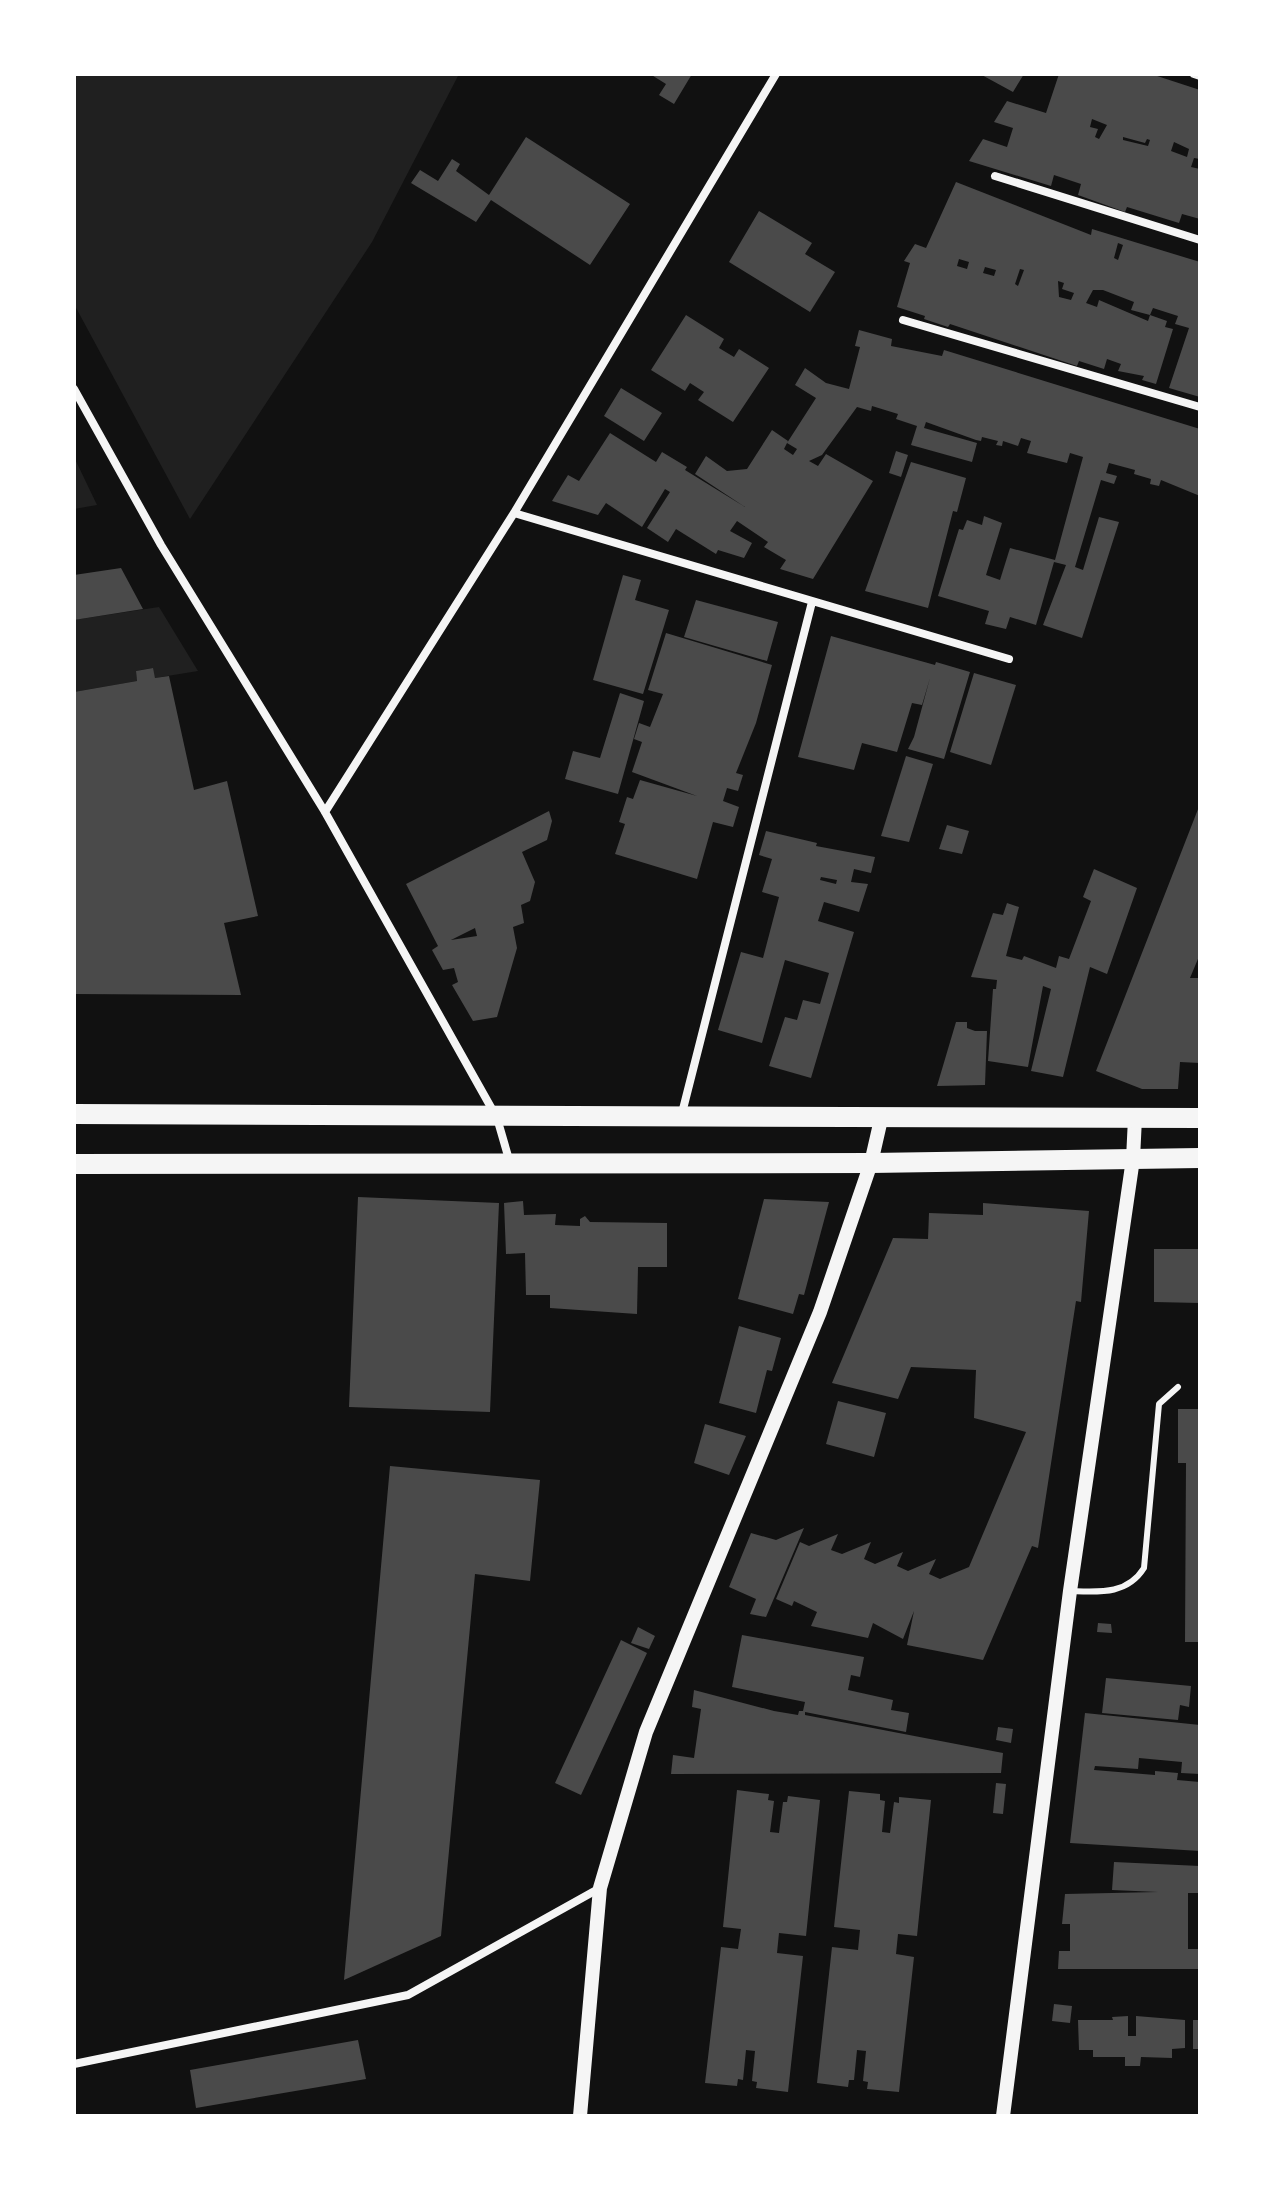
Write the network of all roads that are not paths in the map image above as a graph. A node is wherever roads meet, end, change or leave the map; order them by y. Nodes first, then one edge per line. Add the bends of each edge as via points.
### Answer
1 (776, 74) edge
2 (1194, 74) edge
3 (1200, 76) edge
4 (995, 176) dead end
5 (1200, 240) edge
6 (903, 320) dead end
7 (74, 389) edge
8 (1200, 407) edge
9 (514, 513) junction
10 (812, 602) junction
11 (1009, 659) dead end
12 (325, 812) junction
13 (74, 1114) edge
14 (882, 1115) junction
15 (497, 1118) junction
16 (1135, 1118) junction
17 (1200, 1118) edge
18 (681, 1119) junction
19 (1200, 1158) edge
20 (1133, 1159) junction
21 (510, 1163) junction
22 (871, 1163) junction
23 (74, 1164) edge
24 (1178, 1387) dead end
25 (1070, 1591) junction
26 (600, 1888) junction
27 (74, 2064) edge
28 (580, 2116) edge
29 (1003, 2116) edge

1 - 9 street
2 - 3 street
4 - 5 street
6 - 8 street
7 - 12 street via 161,545
9 - 10 street
9 - 12 street
10 - 11 street
10 - 18 street
12 - 15 street
13 - 15 main road
14 - 16 main road
14 - 18 main road
14 - 22 street
15 - 18 main road
15 - 21 street
16 - 17 main road
16 - 20 street
19 - 20 main road
20 - 22 main road
20 - 25 street
21 - 22 main road
21 - 23 main road
22 - 26 street via 820,1312 646,1732
24 - 25 lane via 1159,1404 1144,1568 1137,1579 1109,1592
25 - 29 street
26 - 27 street via 408,1995
26 - 28 street

